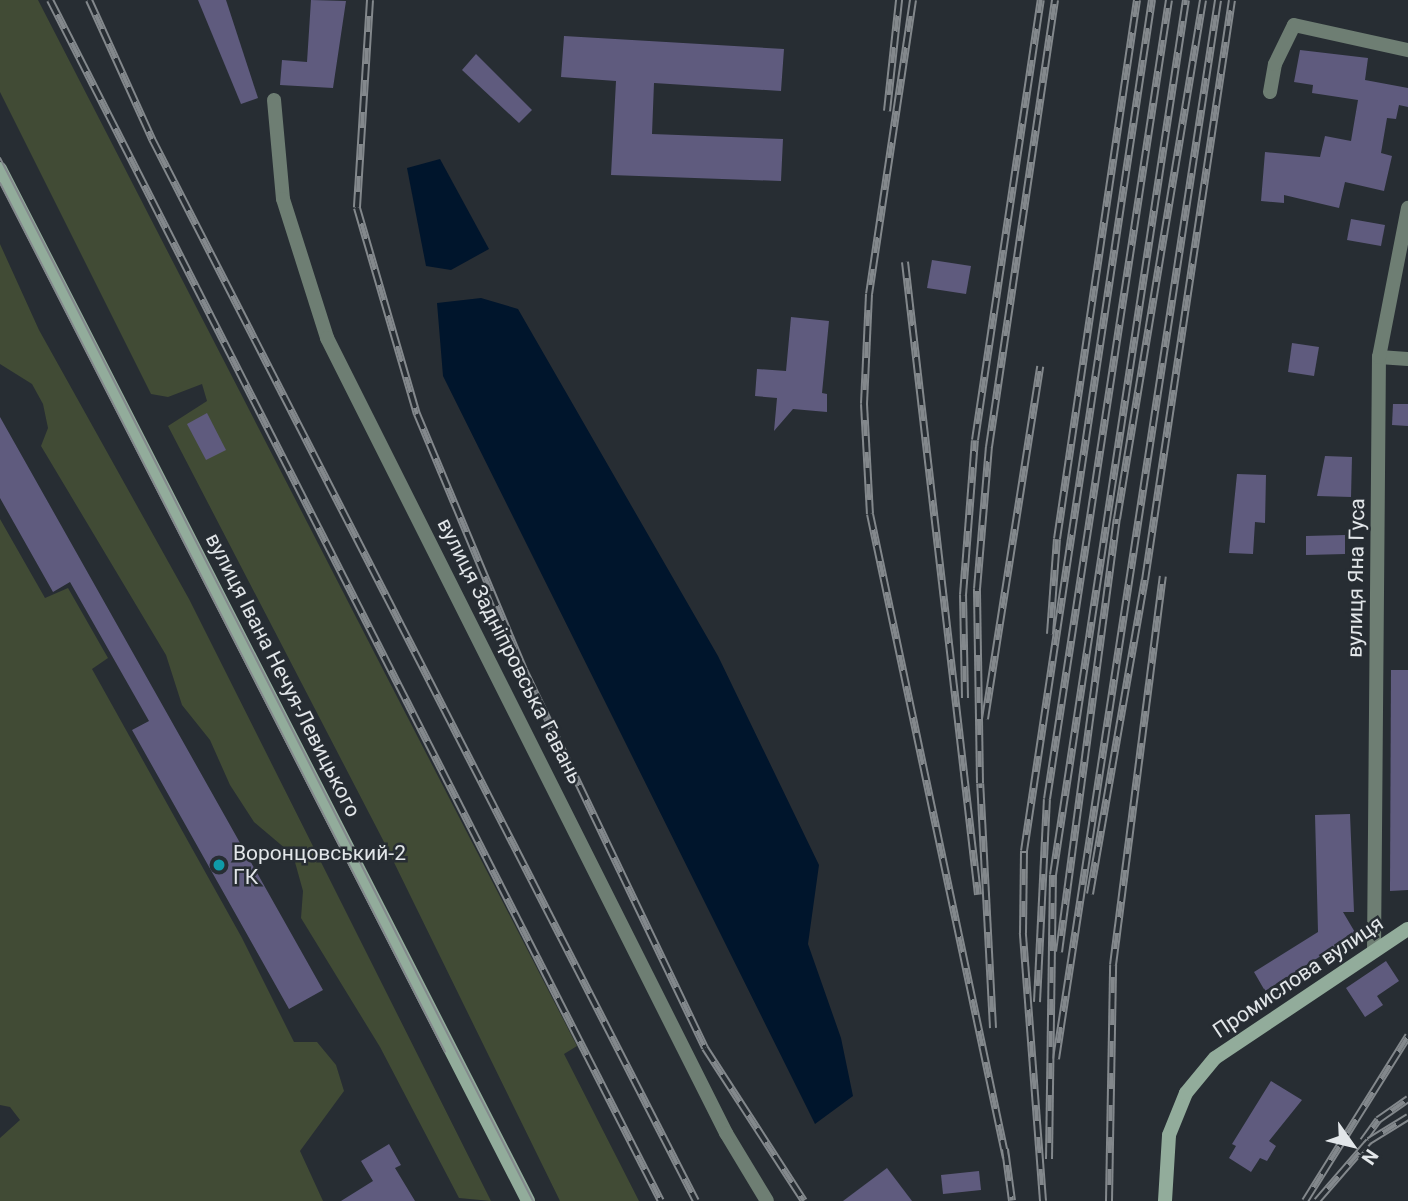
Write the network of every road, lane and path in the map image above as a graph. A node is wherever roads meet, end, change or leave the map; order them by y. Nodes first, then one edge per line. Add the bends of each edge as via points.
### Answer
1 (1408, 50) edge
2 (1270, 92) dead end
3 (274, 100) dead end
4 (0, 169) edge
5 (1408, 208) edge
6 (1379, 357) junction
7 (1408, 359) edge
8 (1408, 929) edge
9 (1374, 951) junction
10 (528, 1201) edge
11 (767, 1201) edge
12 (1166, 1201) edge

1 - 2 street via 1294,25 1275,64
3 - 11 street, вулиця Задніпровська Гавань via 284,200 327,338 726,1133
4 - 10 main road, вулиця Івана Нечуя-Левицького
5 - 6 street, вулиця Яна Гуса
6 - 7 street
6 - 9 street, вулиця Яна Гуса
8 - 9 main road, Промислова вулиця
9 - 12 main road, Промислова вулиця via 1215,1058 1186,1093 1169,1135

